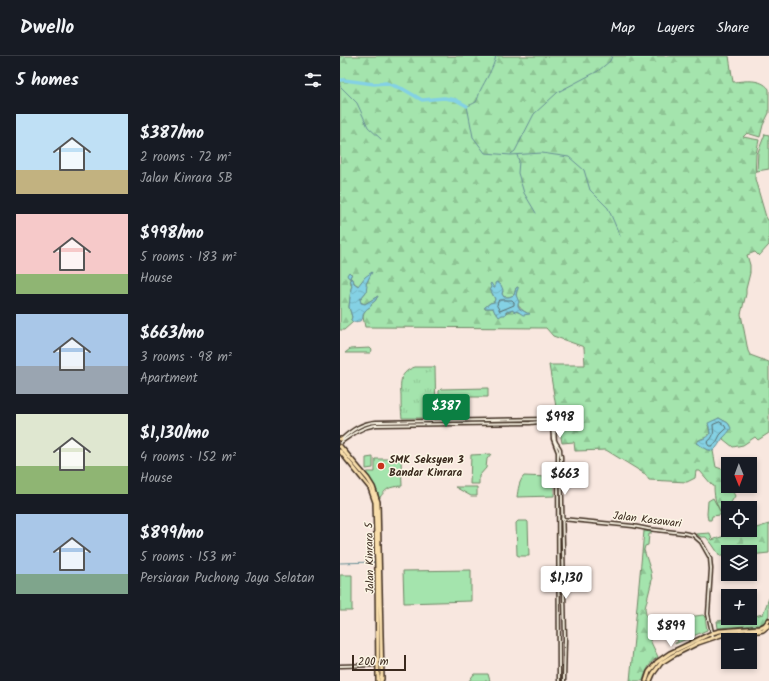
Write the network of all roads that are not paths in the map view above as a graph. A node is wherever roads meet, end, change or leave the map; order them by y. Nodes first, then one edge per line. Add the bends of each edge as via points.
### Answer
1 (546, 420) junction
2 (341, 444) edge
3 (558, 519) junction
4 (562, 519) junction
5 (769, 620) edge
6 (769, 625) edge
7 (712, 635) junction
8 (340, 665) edge
9 (377, 665) junction
10 (380, 680) edge
11 (559, 681) edge
12 (564, 681) edge
13 (648, 681) edge

1 - 2 street via 530,423 371,426 358,431
1 - 3 street via 552,423 553,439 558,452
1 - 4 street via 553,421 555,441 560,450
2 - 9 main road, Jalan Kinrara 5 via 370,488 375,502
2 - 9 main road, Jalan Kinrara 5 via 368,479 378,502
3 - 4 street, Jalan Kasawari
3 - 11 street
4 - 7 street, Jalan Kasawari via 693,535 701,542 710,558 708,610
4 - 12 street
5 - 7 main road via 759,628 720,631
6 - 7 main road via 759,631
7 - 13 main road via 670,653 657,662 650,672
8 - 9 street
9 - 10 main road, Jalan Kinrara 5

